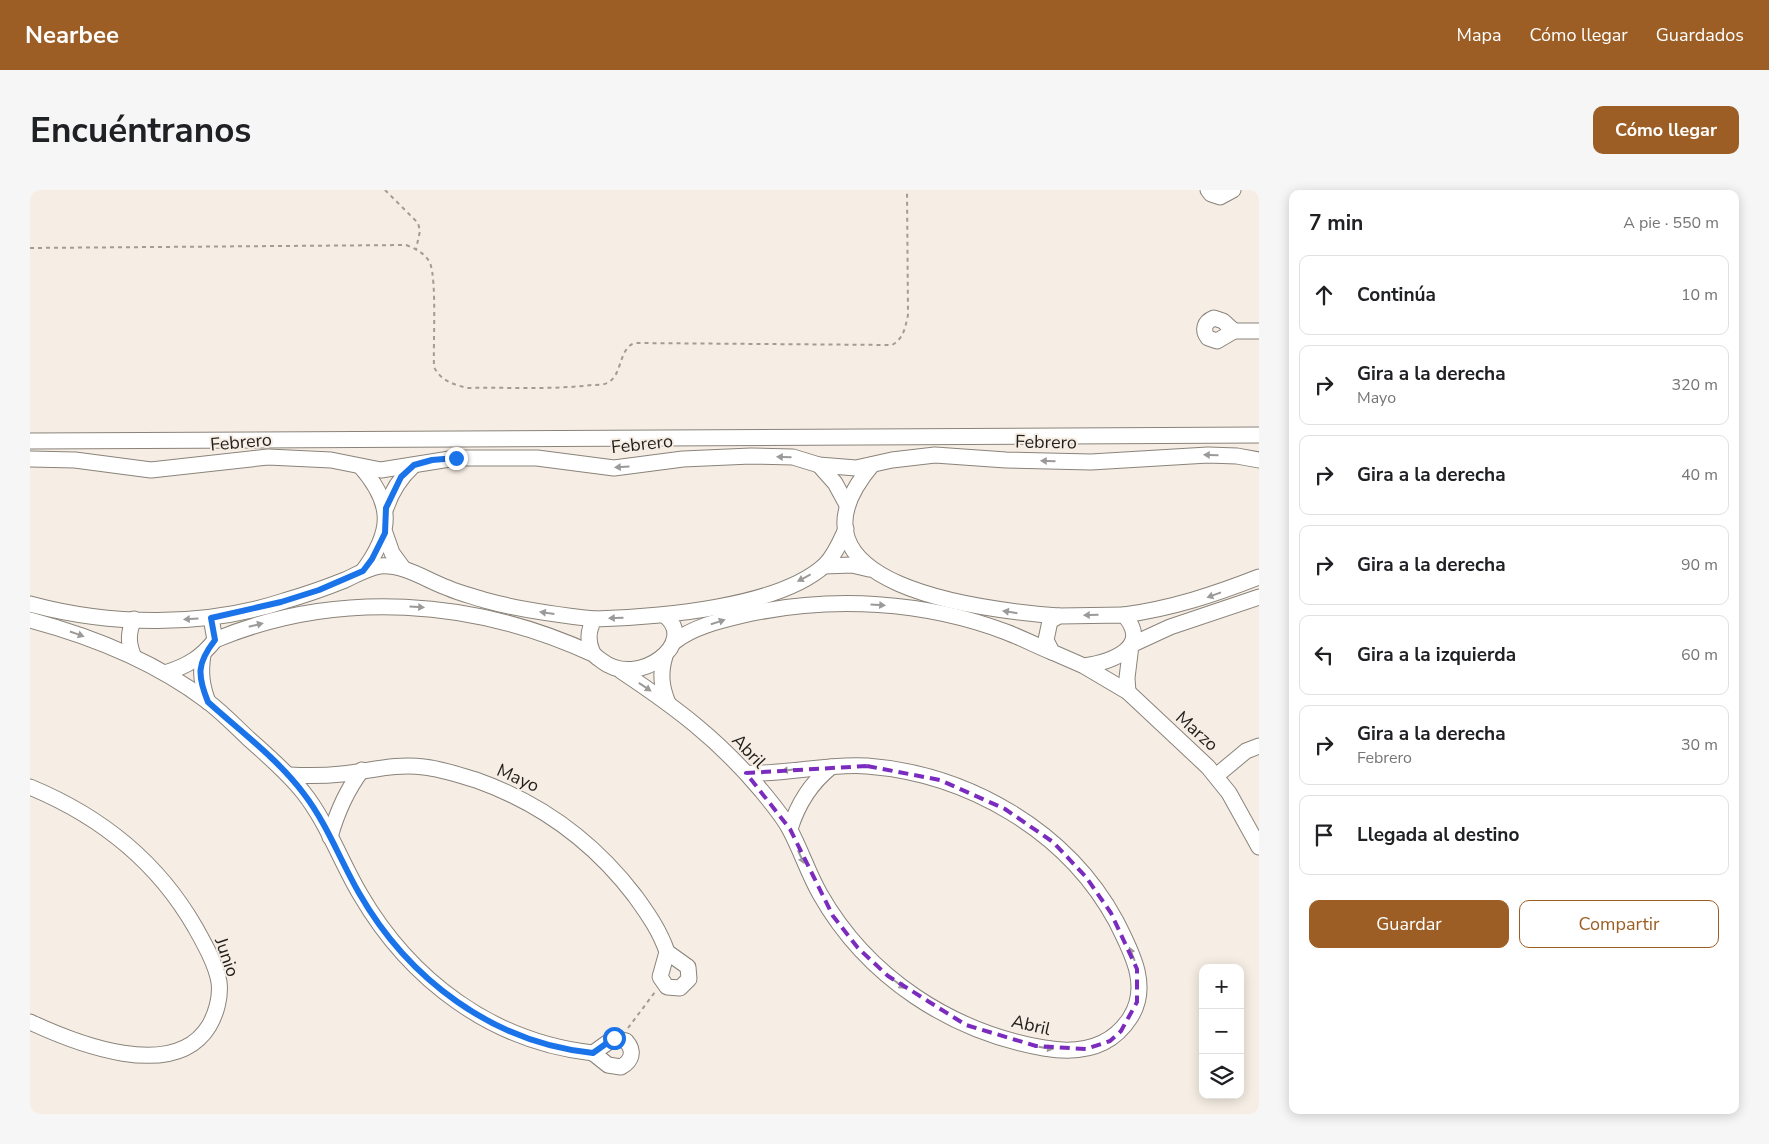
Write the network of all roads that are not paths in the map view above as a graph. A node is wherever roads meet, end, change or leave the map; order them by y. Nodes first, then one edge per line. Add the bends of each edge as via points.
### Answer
1 (1208, 190) edge
2 (1233, 190) edge
3 (1234, 331) dead end
4 (1259, 331) edge
5 (1259, 435) edge
6 (30, 441) edge
7 (30, 459) edge
8 (1259, 460) edge
9 (818, 464) junction
10 (414, 465) junction
11 (872, 465) junction
12 (361, 467) junction
13 (847, 505) junction
14 (386, 508) junction
15 (846, 529) junction
16 (385, 533) junction
17 (824, 566) junction
18 (403, 568) junction
19 (872, 570) junction
20 (363, 571) junction
21 (1259, 577) edge
22 (910, 587) junction
23 (449, 589) junction
24 (782, 589) junction
25 (319, 590) junction
26 (1259, 597) edge
27 (30, 604) edge
28 (788, 606) junction
29 (906, 608) junction
30 (444, 609) junction
31 (326, 610) junction
32 (664, 615) junction
33 (1124, 615) junction
34 (1059, 616) junction
35 (211, 618) junction
36 (134, 619) junction
37 (596, 619) junction
38 (30, 620) edge
39 (215, 640) junction
40 (674, 642) junction
41 (1131, 645) junction
42 (1052, 652) junction
43 (593, 654) junction
44 (203, 655) junction
45 (133, 656) junction
46 (665, 656) junction
47 (1084, 666) junction
48 (621, 671) junction
49 (165, 673) junction
50 (1128, 692) junction
51 (208, 702) junction
52 (668, 703) junction
53 (1259, 746) edge
54 (831, 767) junction
55 (362, 770) junction
56 (746, 773) junction
57 (289, 775) junction
58 (1216, 776) junction
59 (30, 788) edge
60 (790, 829) junction
61 (330, 837) junction
62 (1259, 847) edge
63 (667, 952) junction
64 (30, 1022) edge
65 (593, 1053) junction

1 - 2 street via 1220,197
3 - 4 street
5 - 6 street
7 - 12 street, Febrero via 75,460 151,470 268,457 331,460
8 -> 11 street, Febrero via 1208,455 1049,462 935,455
9 -> 10 street, Febrero via 794,457 751,456 683,459 614,468 537,458 456,458
9 - 11 street, Febrero via 856,468
9 - 13 street via 835,483
10 - 12 street, Febrero via 381,470
10 - 14 street via 401,477
11 - 13 street
12 - 14 street via 375,483
13 - 15 street
14 - 16 street
15 - 17 street
15 - 19 street via 851,547
16 - 18 street via 392,553
16 - 20 street
17 - 19 street via 852,565
17 -> 24 street
18 - 20 street via 378,566
18 - 23 street
19 - 22 street
20 - 25 street
21 -> 33 street via 1166,609
22 - 29 street via 910,601
34 -> 22 street via 985,608
23 - 30 street
37 -> 23 street via 540,612
24 - 28 street
24 - 32 street via 706,609
25 - 31 street
25 - 35 street
26 - 41 street via 1170,627
27 - 36 street via 72,613
28 -> 29 street, Marzo via 831,603
40 -> 28 street, Marzo via 696,629
29 - 42 street, Marzo via 982,625
31 -> 30 street via 374,606
30 - 43 street via 547,634
39 -> 31 street via 244,628
32 -> 37 street
32 - 40 street via 671,620
33 -> 34 street
33 - 41 street via 1132,630
34 - 42 street via 1050,621 1047,628 1046,640
35 -> 36 street
35 - 39 street
36 - 45 street via 129,631
37 - 43 street via 590,627 588,641
38 -> 45 street via 94,639
39 - 44 street
40 - 46 street
41 - 47 street via 1113,660
41 - 50 street
42 - 47 street, Marzo
43 - 48 street
44 - 49 street via 185,667
44 - 51 street via 202,687
45 - 49 street
46 - 48 street via 652,664
46 - 52 street via 661,668
47 - 50 street, Marzo
48 -> 52 street, Abril
49 - 51 street
50 - 58 street, Marzo
51 - 57 street
52 - 56 street, Abril via 705,732
53 - 58 street via 1246,751
54 -> 56 street, Abril
54 - 60 street via 805,794
60 -> 54 street, Abril via 819,892 847,934 888,976 943,1013 989,1034 1056,1050 1080,1050 1110,1041 1128,1022 1139,990 1131,952 1111,913 1086,877 1053,842 983,797 940,780 867,766
55 - 57 street, Mayo via 326,776
55 - 61 street via 337,812
55 - 63 street, Mayo via 409,766 445,771 495,787 542,810 580,836 607,861 645,909
56 - 60 street, Abril
57 - 61 street
58 - 62 street, Marzo
59 - 64 street, Junio via 72,806 101,825 141,856 161,877 202,940 217,977 219,994 213,1019 196,1041 186,1047 154,1055 93,1048
61 - 65 street via 376,922 413,966 433,984 497,1025 558,1047
63 - 63 street via 688,967 689,979 680,988 672,989 662,982 660,970
65 - 65 street via 615,1067 627,1064 632,1052 630,1045 620,1038 608,1040

